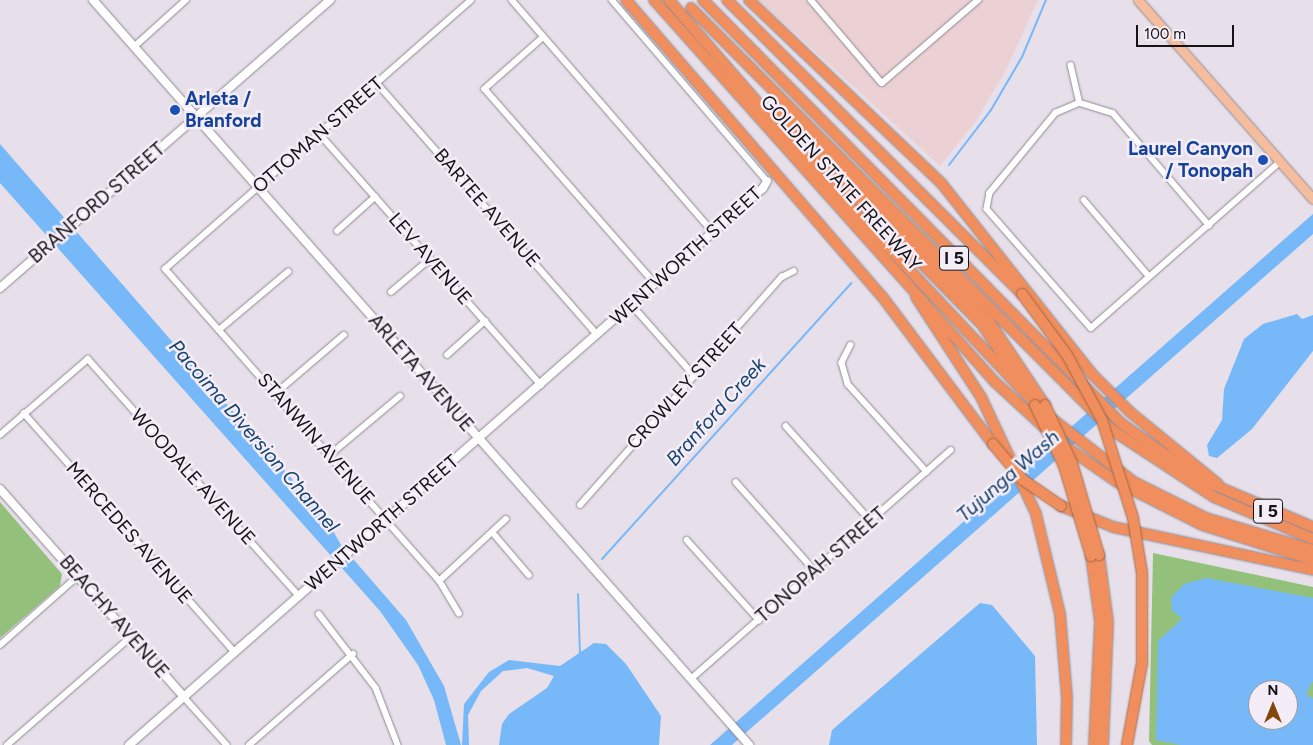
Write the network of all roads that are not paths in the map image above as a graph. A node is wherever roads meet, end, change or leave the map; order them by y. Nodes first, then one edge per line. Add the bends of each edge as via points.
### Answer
1 (92, 0) edge
2 (186, 0) edge
3 (330, 0) edge
4 (471, 0) edge
5 (512, 0) edge
6 (612, 0) edge
7 (626, 0) edge
8 (654, 0) edge
9 (669, 0) edge
10 (703, 0) edge
11 (727, 0) edge
12 (749, 0) edge
13 (810, 0) edge
14 (978, 0) edge
15 (1138, 0) edge
16 (687, 4) edge
17 (544, 37) junction
18 (134, 47) junction
19 (1071, 65) dead end
20 (732, 74) junction
21 (377, 83) junction
22 (1080, 103) junction
23 (196, 117) junction
24 (320, 133) junction
25 (1280, 162) junction
26 (767, 181) joint
27 (258, 188) junction
28 (376, 197) junction
29 (1313, 199) edge
30 (1084, 200) dead end
31 (1209, 225) junction
32 (337, 231) dead end
33 (713, 232) junction
34 (430, 259) junction
35 (164, 269) joint
36 (794, 271) dead end
37 (288, 272) dead end
38 (1149, 276) junction
39 (655, 283) junction
40 (910, 286) junction
41 (0, 288) edge
42 (391, 292) dead end
43 (632, 305) junction
44 (485, 321) junction
45 (220, 329) junction
46 (597, 334) junction
47 (344, 335) dead end
48 (851, 345) dead end
49 (447, 355) dead end
50 (694, 375) junction
51 (540, 385) junction
52 (276, 393) junction
53 (400, 396) dead end
54 (1081, 396) junction
55 (1040, 405) junction
56 (24, 413) junction
57 (786, 426) dead end
58 (0, 435) edge
59 (479, 438) junction
60 (951, 450) dead end
61 (331, 454) junction
62 (927, 472) junction
63 (736, 482) dead end
64 (0, 489) edge
65 (1224, 490) junction
66 (580, 505) dead end
67 (386, 519) junction
68 (506, 519) dead end
69 (871, 521) junction
70 (1313, 527) edge
71 (494, 534) junction
72 (1313, 539) edge
73 (687, 540) dead end
74 (1313, 550) edge
75 (1095, 556) junction
76 (1313, 560) edge
77 (1313, 570) edge
78 (815, 571) junction
79 (529, 575) dead end
80 (78, 576) junction
81 (439, 581) junction
82 (298, 596) junction
83 (319, 614) dead end
84 (459, 614) dead end
85 (759, 620) junction
86 (132, 636) junction
87 (0, 645) edge
88 (234, 652) junction
89 (353, 654) junction
90 (691, 679) junction
91 (184, 697) junction
92 (747, 743) edge
93 (7, 745) edge
94 (129, 745) edge
95 (227, 745) edge
96 (250, 745) edge
97 (398, 745) edge
98 (1066, 745) edge
99 (1094, 745) edge
100 (1103, 745) edge
101 (1127, 745) edge

1 - 18 main road, ARLETA AVENUE
2 - 18 street
3 - 23 main road, BRANFORD STREET
4 - 21 street, OTTOMAN STREET
5 - 17 street
6 - 26 street
7 - 77 highway, bridge via 884,299 992,444 1023,480 1061,506 1113,527
8 - 40 highway, GOLDEN STATE FREEWAY / I 5
9 - 20 highway
10 - 54 highway, GOLDEN STATE FREEWAY / I 5
11 - 101 highway, bridge via 1022,294 1067,356 1094,405 1133,518 1142,581 1142,663
12 - 65 highway via 942,184 1093,375 1130,412
13 - 14 street via 882,83
15 - 25 main road
16 - 54 highway
16 - 55 highway via 791,120 989,321
17 - 33 street
17 - 39 street via 484,89
18 - 23 main road, ARLETA AVENUE
19 - 22 street
20 - 55 highway via 983,326
20 - 74 highway via 1005,376 1080,444 1134,482 1206,518
21 - 24 street, OTTOMAN STREET
21 - 46 street, BARTEE AVENUE
22 - 31 street via 1112,113
22 - 38 street via 1056,113 990,193 987,209 1091,328
23 - 27 main road, ARLETA AVENUE
23 - 41 main road, BRANFORD STREET
24 - 27 street, OTTOMAN STREET
24 - 28 street, LEV AVENUE
25 - 29 main road
25 - 31 street
26 - 33 main road, WENTWORTH STREET
27 - 35 street, OTTOMAN STREET
27 - 59 main road, ARLETA AVENUE
28 - 32 street
28 - 34 street, LEV AVENUE
30 - 38 street
31 - 38 street
33 - 39 main road, WENTWORTH STREET
34 - 42 street
34 - 44 street, LEV AVENUE
35 - 45 street, STANWIN AVENUE
36 - 50 street, CROWLEY STREET via 782,277
37 - 45 street
39 - 43 main road, WENTWORTH STREET
40 - 76 highway, GOLDEN STATE FREEWAY / I 5, bridge via 995,382 1053,436 1117,482 1202,525
40 - 98 highway, bridge via 927,320 981,397 1027,491 1060,614 1067,688
43 - 46 main road, WENTWORTH STREET
43 - 50 street
44 - 49 street
44 - 51 street, LEV AVENUE
45 - 52 street, STANWIN AVENUE
46 - 51 main road, WENTWORTH STREET
47 - 52 street
48 - 62 street via 842,363 848,384
50 - 66 street, CROWLEY STREET
51 - 59 main road, WENTWORTH STREET
52 - 61 street, STANWIN AVENUE
53 - 61 street
54 - 65 highway, GOLDEN STATE FREEWAY / I 5, bridge via 1175,463
54 - 72 highway, bridge via 1112,430 1214,497
55 - 75 highway, bridge via 1072,463
56 - 58 street
56 - 82 street, WOODALE AVENUE via 88,359
56 - 88 street, MERCEDES AVENUE
57 - 69 street
59 - 67 main road, WENTWORTH STREET
59 - 90 main road, ARLETA AVENUE
60 - 62 street, TONOPAH STREET
61 - 67 street, STANWIN AVENUE
62 - 69 street, TONOPAH STREET
63 - 78 street
64 - 80 main road, BEACHY AVENUE
65 - 70 highway, GOLDEN STATE FREEWAY / I 5
67 - 81 street, STANWIN AVENUE
67 - 82 main road, WENTWORTH STREET
68 - 71 street
69 - 78 street, TONOPAH STREET
71 - 79 street
71 - 81 street
73 - 85 street
75 - 99 highway via 1100,622
75 - 100 highway via 1108,622
78 - 85 street, TONOPAH STREET
80 - 86 main road, BEACHY AVENUE
80 - 87 street
81 - 84 street, STANWIN AVENUE
82 - 88 main road, WENTWORTH STREET
83 - 89 street
85 - 90 street, TONOPAH STREET
86 - 91 main road, BEACHY AVENUE
86 - 93 street
88 - 91 main road, WENTWORTH STREET
89 - 96 street
89 - 97 street via 376,688
90 - 92 main road, ARLETA AVENUE
91 - 94 main road, WENTWORTH STREET
91 - 95 street, BEACHY AVENUE

